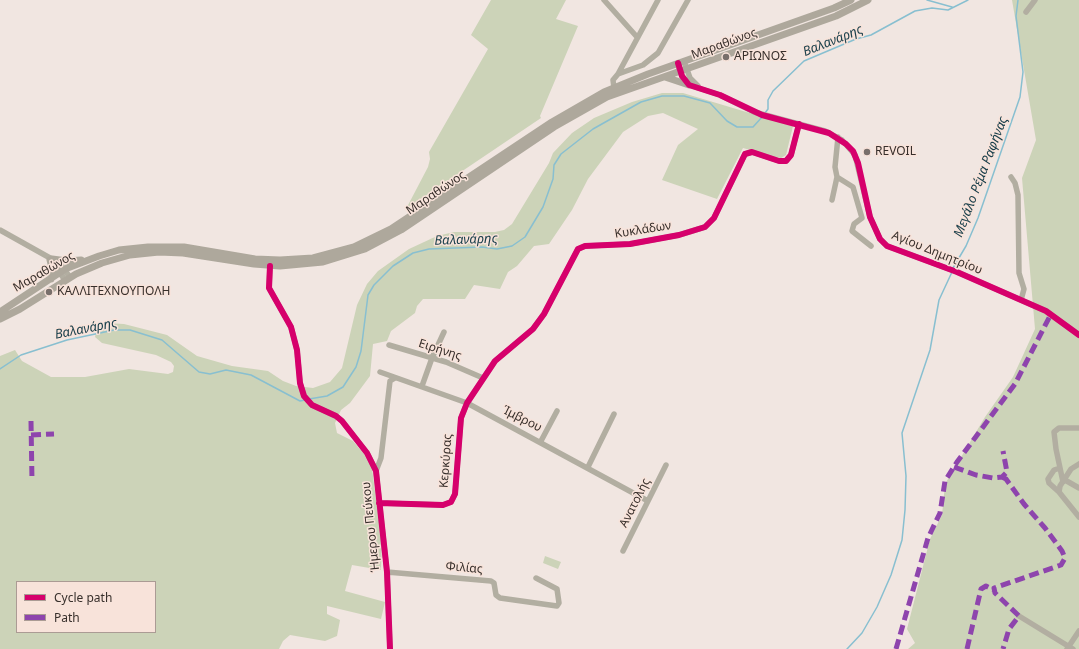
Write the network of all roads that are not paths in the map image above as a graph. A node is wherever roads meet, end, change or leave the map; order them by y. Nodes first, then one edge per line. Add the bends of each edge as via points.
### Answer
1 (604, 0) edge
2 (658, 0) edge
3 (688, 0) edge
4 (851, 0) edge
5 (868, 0) edge
6 (1036, 0) edge
7 (1026, 12) dead end
8 (637, 36) junction
9 (681, 62) junction
10 (683, 70) junction
11 (618, 74) junction
12 (665, 77) junction
13 (689, 85) junction
14 (700, 87) junction
15 (614, 88) junction
16 (799, 124) junction
17 (838, 137) junction
18 (837, 177) junction
19 (1011, 177) dead end
20 (832, 200) dead end
21 (0, 230) edge
22 (871, 246) dead end
23 (49, 259) junction
24 (87, 260) junction
25 (270, 266) junction
26 (63, 271) junction
27 (68, 278) junction
28 (51, 279) junction
29 (1021, 300) junction
30 (0, 312) edge
31 (0, 319) edge
32 (444, 332) dead end
33 (1079, 335) edge
34 (389, 345) dead end
35 (432, 358) junction
36 (380, 372) dead end
37 (395, 378) junction
38 (483, 378) junction
39 (422, 386) junction
40 (467, 403) junction
41 (557, 411) dead end
42 (614, 414) dead end
43 (1079, 428) edge
44 (541, 441) junction
45 (1079, 464) edge
46 (666, 465) dead end
47 (588, 467) junction
48 (1060, 468) junction
49 (376, 471) junction
50 (1064, 481) junction
51 (1079, 488) edge
52 (1059, 492) junction
53 (648, 501) junction
54 (379, 503) junction
55 (1079, 517) edge
56 (623, 551) dead end
57 (387, 572) junction
58 (536, 578) dead end
59 (1019, 616) dead end
60 (1079, 631) edge
61 (1070, 648) edge
62 (390, 649) edge

1 - 8 street
2 - 8 street
3 - 11 street via 658,53 642,66
4 - 9 main road, Μαραθώνος
5 - 10 main road, Μαραθώνος via 836,16
6 - 7 street
8 - 11 street
9 - 10 street, Αγίου Δημητρίου
9 - 15 main road, Μαραθώνος
10 - 12 main road, Μαραθώνος
10 - 13 street, Αγίου Δημητρίου
10 - 14 street, Αγίου Δημητρίου
11 - 15 street via 613,80
12 - 13 main road
12 - 25 main road, Μαραθώνος via 621,91 578,112 401,230 370,247 314,264
13 - 14 street, Αγίου Δημητρίου
14 - 16 street, Αγίου Δημητρίου via 757,113
15 - 24 main road, Μαραθώνος via 552,122 391,229 349,249 313,258 280,260 255,259 193,248 159,247 114,251
16 - 17 street, Αγίου Δημητρίου
16 - 38 street, Κυκλάδων via 791,154 786,161 752,152 745,154 714,218 704,228 679,236 630,244 585,246 578,249 544,314 533,329 495,361
17 - 18 street via 835,167
17 - 29 street, Αγίου Δημητρίου via 855,155 870,217 882,241 892,249 957,272
18 - 20 street
18 - 22 street via 853,187 861,208 862,218 854,224 852,231
19 - 29 street via 1018,195 1019,273 1024,288
21 - 23 street
23 - 24 main road
23 - 26 street via 59,263
23 - 28 main road via 52,268
24 - 26 main road, Μαραθώνος
25 - 27 main road, Μαραθώνος via 193,254 149,253 115,259
25 - 49 street, Ήμερου Πεύκου via 269,288 291,327 304,396 315,406 342,421 370,457
26 - 27 street
26 - 28 main road, Μαραθώνος
27 - 31 main road, Μαραθώνος
28 - 30 main road, Μαραθώνος
29 - 33 street, Αγίου Δημητρίου via 1051,314
32 - 35 street
34 - 35 street, Ειρήνης
35 - 38 street, Ειρήνης
35 - 39 street
36 - 37 street, Ίμβρου
37 - 39 street, Ίμβρου
37 - 49 street via 390,381 381,458
38 - 40 street, Κερκύρας
39 - 40 street, Ίμβρου
40 - 44 street, Ίμβρου
40 - 54 street, Κερκύρας via 460,418 454,494 451,502 439,505
41 - 44 street
42 - 47 street
43 - 48 street via 1055,430
44 - 47 street, Ίμβρου
45 - 50 street via 1073,467
46 - 53 street, Ανατολής
47 - 53 street, Ίμβρου
48 - 50 street
48 - 52 street via 1054,470 1048,479
49 - 54 street, Ήμερου Πεύκου
50 - 51 street
50 - 52 street
52 - 55 street
53 - 56 street, Ανατολής
54 - 57 street, Ήμερου Πεύκου
57 - 58 street, Φιλίας via 490,581 494,583 496,595 500,598 557,606 557,589
57 - 62 street, Ήμερου Πεύκου
59 - 61 street
60 - 61 street

